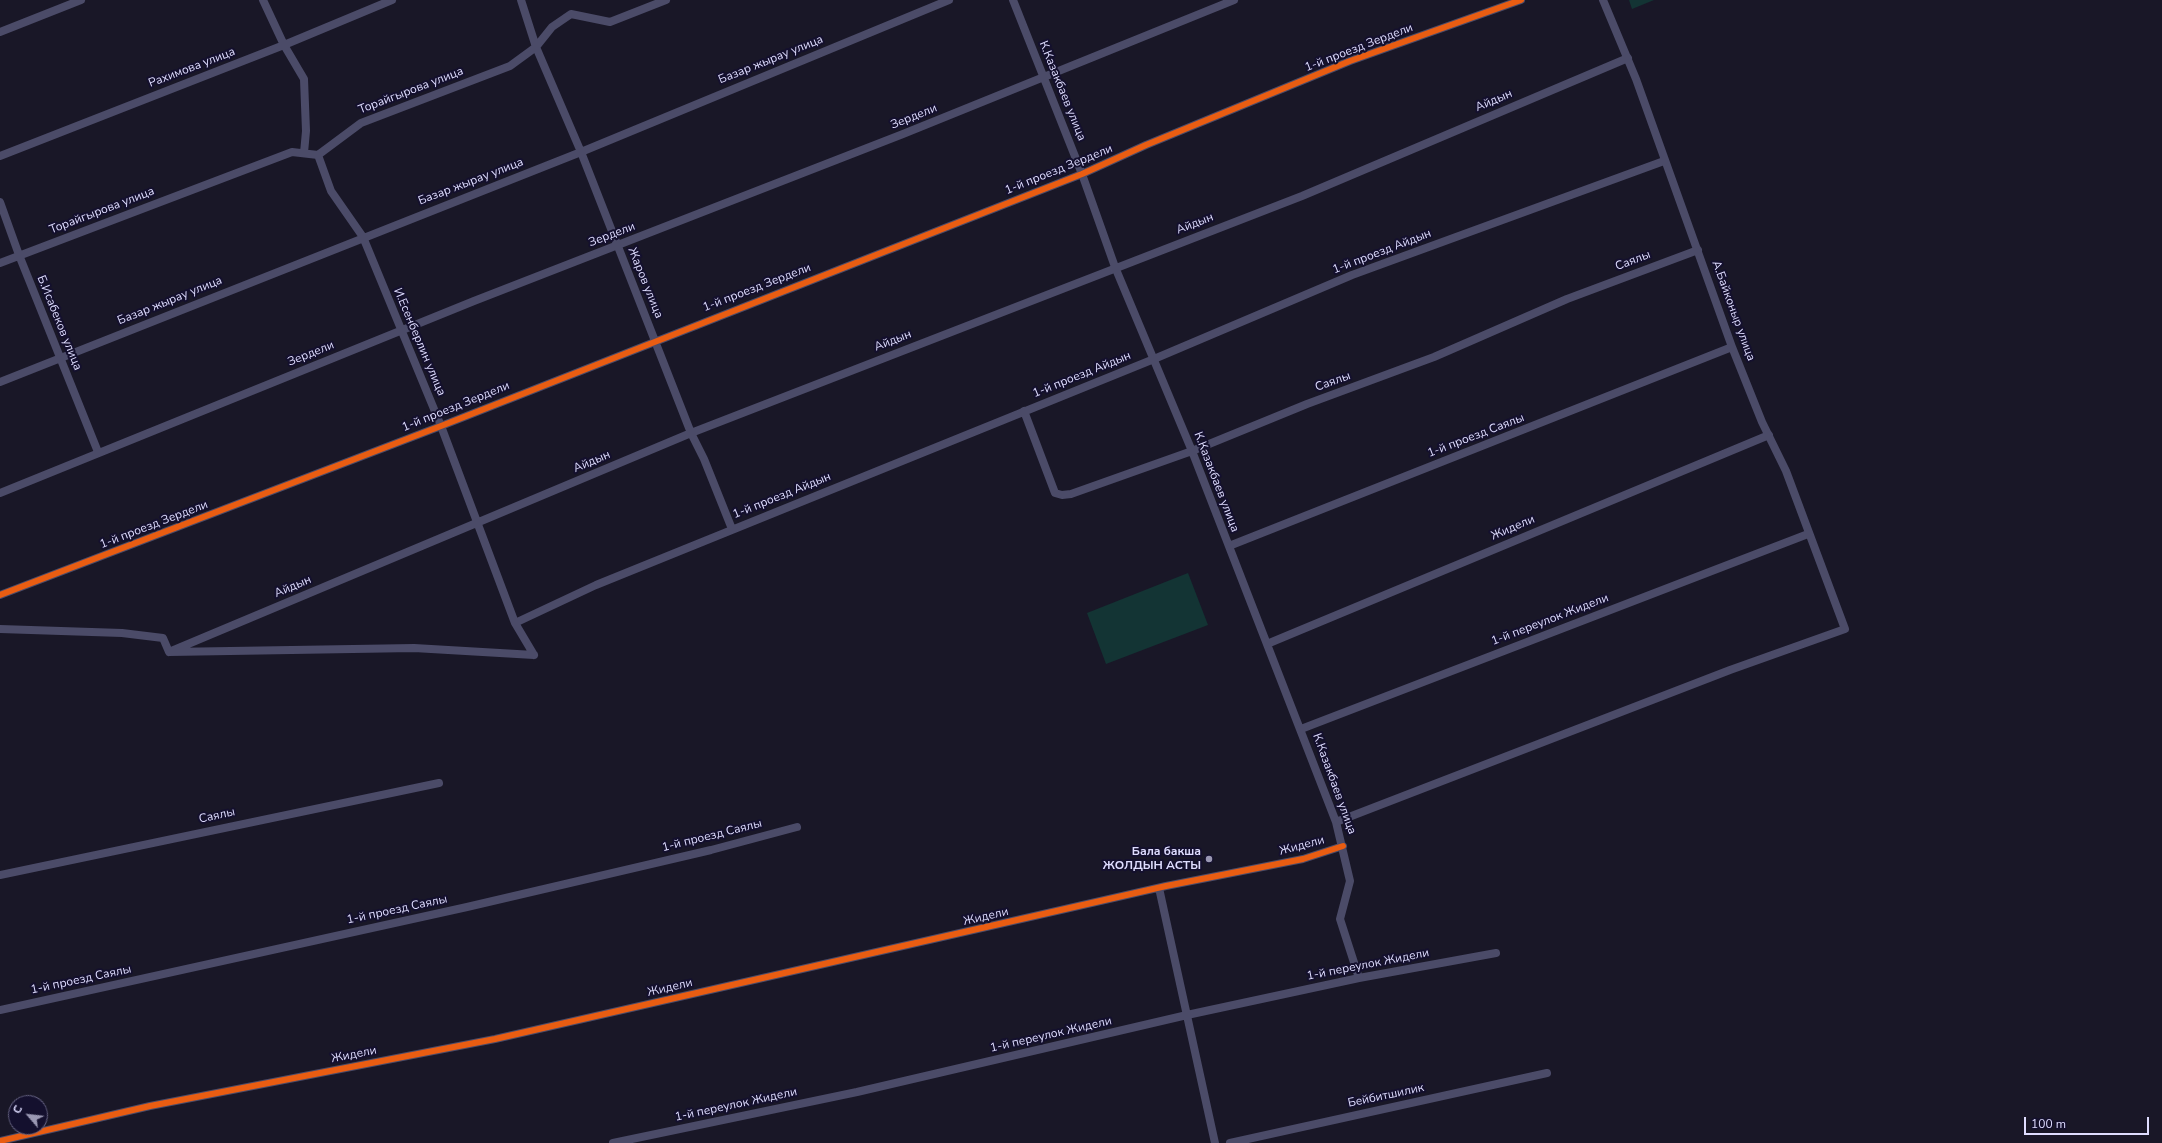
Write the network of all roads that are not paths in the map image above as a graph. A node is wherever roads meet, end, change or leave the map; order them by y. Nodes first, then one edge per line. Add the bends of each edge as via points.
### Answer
1 (81, 0) edge
2 (263, 0) edge
3 (392, 0) edge
4 (521, 0) edge
5 (666, 0) edge
6 (949, 0) edge
7 (1013, 0) edge
8 (1234, 0) edge
9 (1521, 0) edge
10 (1603, 0) edge
11 (0, 32) edge
12 (284, 45) junction
13 (536, 47) junction
14 (1628, 58) junction
15 (1044, 78) junction
16 (581, 152) junction
17 (304, 153) junction
18 (318, 155) junction
19 (0, 156) edge
20 (1664, 161) junction
21 (1082, 174) junction
22 (0, 202) edge
23 (363, 237) junction
24 (617, 246) junction
25 (1698, 250) junction
26 (19, 255) junction
27 (0, 263) edge
28 (1115, 267) junction
29 (400, 331) junction
30 (655, 340) junction
31 (1732, 347) junction
32 (61, 358) junction
33 (1154, 359) junction
34 (0, 382) edge
35 (1024, 411) junction
36 (441, 426) junction
37 (691, 433) junction
38 (1769, 435) junction
39 (1192, 451) junction
40 (98, 452) junction
41 (0, 493) edge
42 (478, 524) junction
43 (732, 529) junction
44 (1808, 534) junction
45 (1229, 546) junction
46 (0, 595) edge
47 (515, 623) junction
48 (0, 629) edge
49 (1267, 644) junction
50 (169, 652) junction
51 (1301, 729) junction
52 (439, 783) dead end
53 (1336, 822) junction
54 (797, 827) dead end
55 (1343, 846) junction
56 (0, 875) edge
57 (1159, 888) junction
58 (1496, 953) dead end
59 (1359, 978) junction
60 (0, 1010) edge
61 (1187, 1015) junction
62 (1547, 1073) dead end
63 (0, 1141) edge
64 (613, 1143) edge
65 (1215, 1143) edge
66 (1230, 1143) edge

1 - 11 street
2 - 12 street
3 - 12 street, Рахимова улица
4 - 13 street, Жаров улица
5 - 13 street, Торайгырова улица via 610,22 571,14 552,27
6 - 16 street, Базар жырау улица
7 - 15 street, К.Казакбаев улица
8 - 15 street, Зердели
9 - 21 street, 1-й проезд Зердели via 1350,61
10 - 14 street, А.Байконыр улица
12 - 17 street via 304,79
12 - 19 street, Рахимова улица
13 - 16 street, Жаров улица
13 - 18 street, Торайгырова улица via 510,66 361,123
14 - 20 street, А.Байконыр улица
14 - 28 street, Айдын via 1302,196
15 - 21 street, К.Казакбаев улица
15 - 24 street, Зердели
16 - 23 street, Базар жырау улица
16 - 24 street, Жаров улица
17 - 18 street, Торайгырова улица
17 - 26 street, Торайгырова улица via 292,152
18 - 23 street, И.Есенберлин улица via 331,191
20 - 25 street, А.Байконыр улица
20 - 33 street, 1-й проезд Айдын via 1352,275
21 - 28 street, К.Казакбаев улица
21 - 30 street, 1-й проезд Зердели
22 - 26 street, Б.Исабеков улица
23 - 29 street, И.Есенберлин улица
23 - 32 street, Базар жырау улица
24 - 29 street, Зердели
24 - 30 street, Жаров улица
25 - 31 street, А.Байконыр улица
25 - 39 street, Саялы via 1567,299 1434,357 1307,404
26 - 27 street, Торайгырова улица
26 - 32 street, Б.Исабеков улица
28 - 33 street, К.Казакбаев улица
28 - 37 street, Айдын
29 - 36 street, И.Есенберлин улица
29 - 40 street, Зердели
30 - 36 street, 1-й проезд Зердели
30 - 37 street, Жаров улица
31 - 38 street, А.Байконыр улица
31 - 45 street, 1-й проезд Саялы
32 - 34 street, Базар жырау улица
32 - 40 street, Б.Исабеков улица
33 - 35 street, 1-й проезд Айдын
33 - 39 street, К.Казакбаев улица
35 - 39 street, Саялы via 1055,493 1062,495
35 - 43 street, 1-й проезд Айдын
36 - 42 street, И.Есенберлин улица
36 - 46 street, 1-й проезд Зердели
37 - 42 street, Айдын
37 - 43 street, Жаров улица
38 - 44 street, А.Байконыр улица via 1786,472
38 - 49 street, Жидели
39 - 45 street, К.Казакбаев улица
40 - 41 street, Зердели
42 - 47 street, И.Есенберлин улица
42 - 50 street, Айдын
43 - 47 street, 1-й проезд Айдын via 596,585
44 - 51 street, 1-й переулок Жидели
44 - 53 street, А.Байконыр улица via 1845,629 1730,670
45 - 49 street, К.Казакбаев улица
47 - 50 street, И.Есенберлин улица via 534,655 414,648
48 - 50 street via 122,633 164,638
49 - 51 street, К.Казакбаев улица
51 - 53 street, К.Казакбаев улица
52 - 56 street, Саялы
53 - 55 street, К.Казакбаев улица
54 - 60 street, 1-й проезд Саялы via 711,850 467,907
55 - 57 street, Жидели via 1303,859
55 - 59 street, К.Казакбаев улица via 1350,881 1340,919
57 - 61 street
57 - 63 street, Жидели via 495,1039 150,1106
58 - 59 street, 1-й переулок Жидели
59 - 61 street, 1-й переулок Жидели
61 - 64 street, 1-й переулок Жидели via 857,1092
61 - 65 street
62 - 66 street, Бейбитшилик

